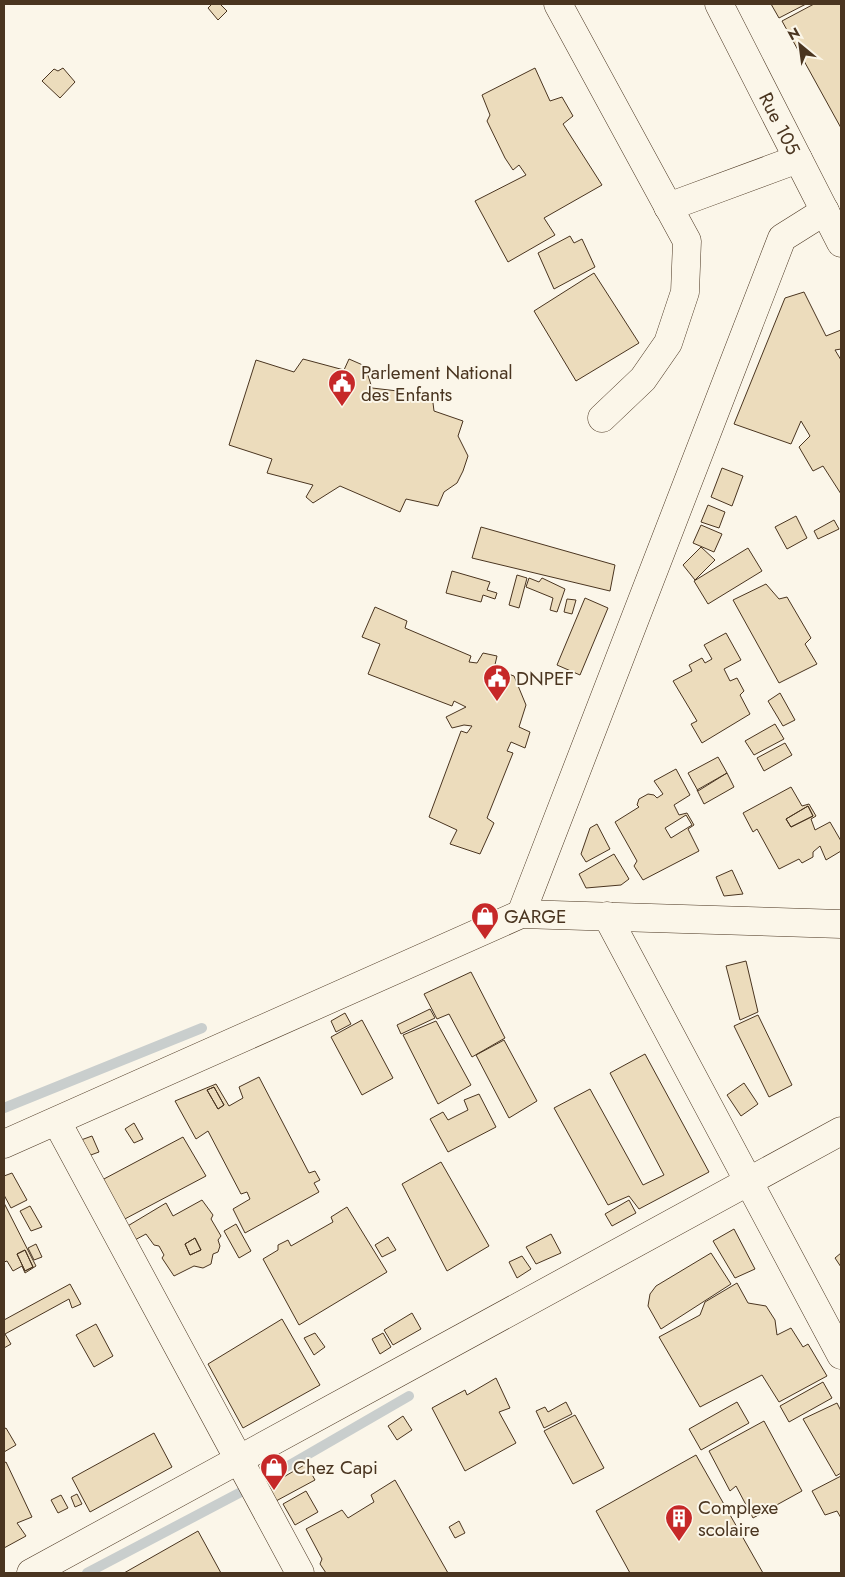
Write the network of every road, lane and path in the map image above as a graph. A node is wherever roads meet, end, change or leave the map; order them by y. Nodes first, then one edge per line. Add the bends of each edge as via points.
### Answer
1 (558, 4) edge
2 (719, 4) edge
3 (798, 159) junction
4 (668, 207) junction
5 (825, 211) junction
6 (841, 243) edge
7 (602, 418) dead end
8 (521, 914) junction
9 (607, 916) junction
10 (841, 924) edge
11 (57, 1122) junction
12 (841, 1131) edge
13 (4, 1144) edge
14 (749, 1182) junction
15 (841, 1355) edge
16 (239, 1461) junction
17 (31, 1573) edge
18 (300, 1573) edge

1 - 4 street
2 - 3 street, Rue 105
3 - 4 street
3 - 5 street, Rue 105
4 - 7 street via 686,241 686,292 668,343 643,379
5 - 6 street, Rue 105
5 - 8 street via 782,238
8 - 9 street
8 - 11 street
9 - 10 street
9 - 14 street
11 - 13 street
11 - 16 street
12 - 14 street
14 - 15 street
14 - 16 street
16 - 17 street
16 - 18 street

